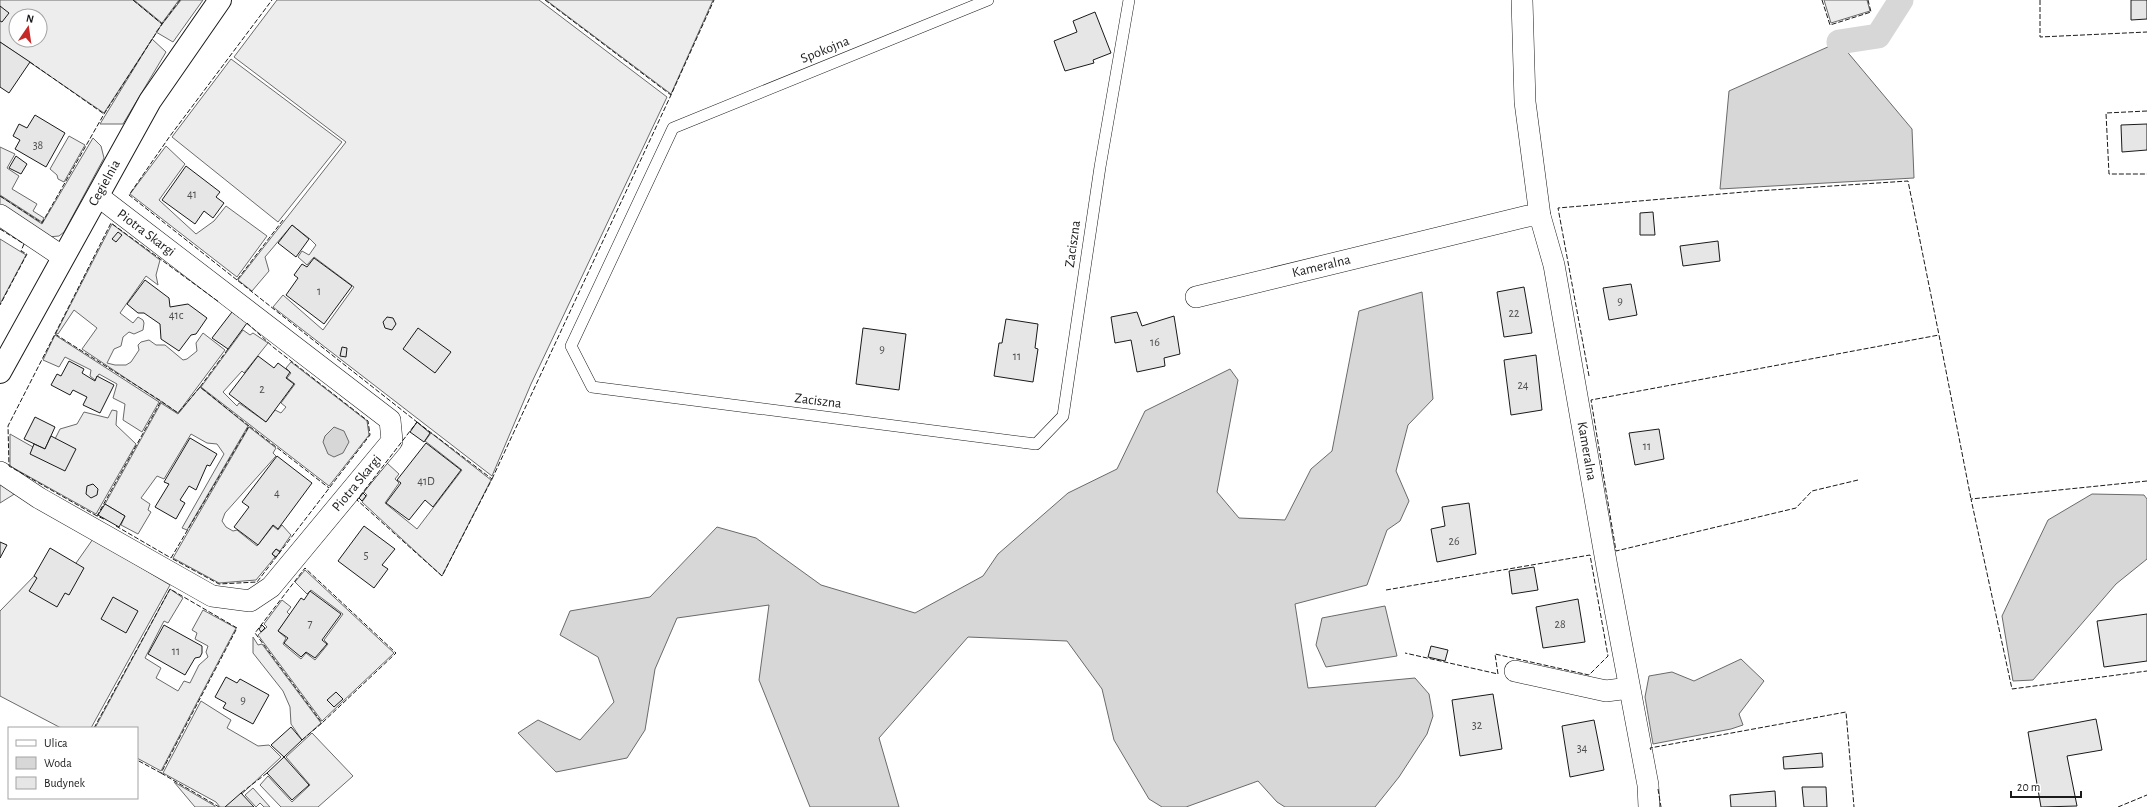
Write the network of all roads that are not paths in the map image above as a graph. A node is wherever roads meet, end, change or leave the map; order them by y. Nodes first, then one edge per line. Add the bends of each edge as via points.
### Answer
1 (220, 0) edge
2 (988, 0) edge
3 (1129, 0) edge
4 (1522, 0) edge
5 (673, 128) joint
6 (98, 196) junction
7 (0, 215) edge
8 (1540, 216) junction
9 (64, 257) junction
10 (1196, 297) dead end
11 (0, 372) edge
12 (0, 472) edge
13 (1515, 671) dead end
14 (1629, 688) junction
15 (1650, 807) edge

1 - 6 street, Cegielnia via 150,101
2 - 5 lane, Spokojna
3 - 5 lane, Zaciszna via 1100,167 1063,416 1036,444 592,387 571,346
4 - 8 street, Kameralna via 1525,102
6 - 9 street, Cegielnia
6 - 12 street, Piotra Skargi via 390,420 392,441 271,587 250,601 212,596 39,498
7 - 9 street
8 - 10 street, Kameralna via 1528,216
8 - 14 street, Kameralna via 1554,265
9 - 11 street, Cegielnia
13 - 14 street via 1606,691
14 - 15 street, Kameralna

